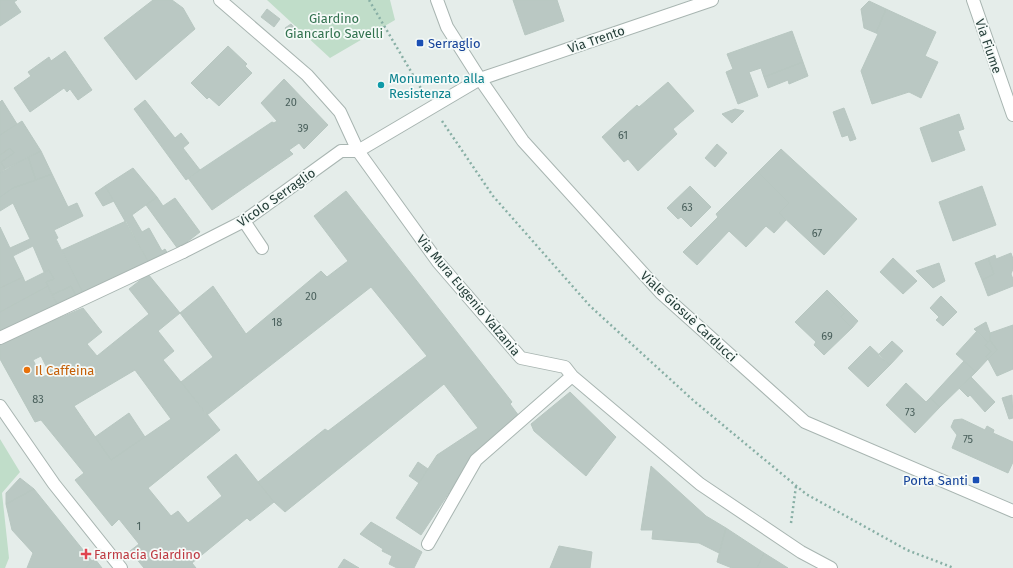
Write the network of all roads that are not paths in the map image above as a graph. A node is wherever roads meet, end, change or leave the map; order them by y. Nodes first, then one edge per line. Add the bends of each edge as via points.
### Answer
1 (220, 0) edge
2 (437, 0) edge
3 (712, 0) edge
4 (973, 0) edge
5 (480, 79) junction
6 (1013, 115) edge
7 (358, 151) junction
8 (244, 221) junction
9 (262, 248) dead end
10 (0, 338) edge
11 (572, 376) junction
12 (0, 406) edge
13 (1013, 511) edge
14 (428, 544) dead end
15 (121, 568) edge
16 (831, 568) edge

1 - 7 street, Via Mura Eugenio Valzania via 312,80 340,112
2 - 5 street, Viale Giosuè Carducci via 447,27
3 - 5 street, Via Trento
4 - 6 street, Via Fiume
5 - 7 street, Vicolo Serraglio
5 - 13 street, Viale Giosuè Carducci via 523,141 661,293 805,422
7 - 8 street, Vicolo Serraglio via 342,151
7 - 11 street, Via Mura Eugenio Valzania via 438,262 521,358 565,367
8 - 9 street
8 - 10 street, Vicolo Serraglio
11 - 14 street via 476,460
11 - 16 street, Via Mura Eugenio Valzania via 700,484 800,552
12 - 15 street via 54,484

